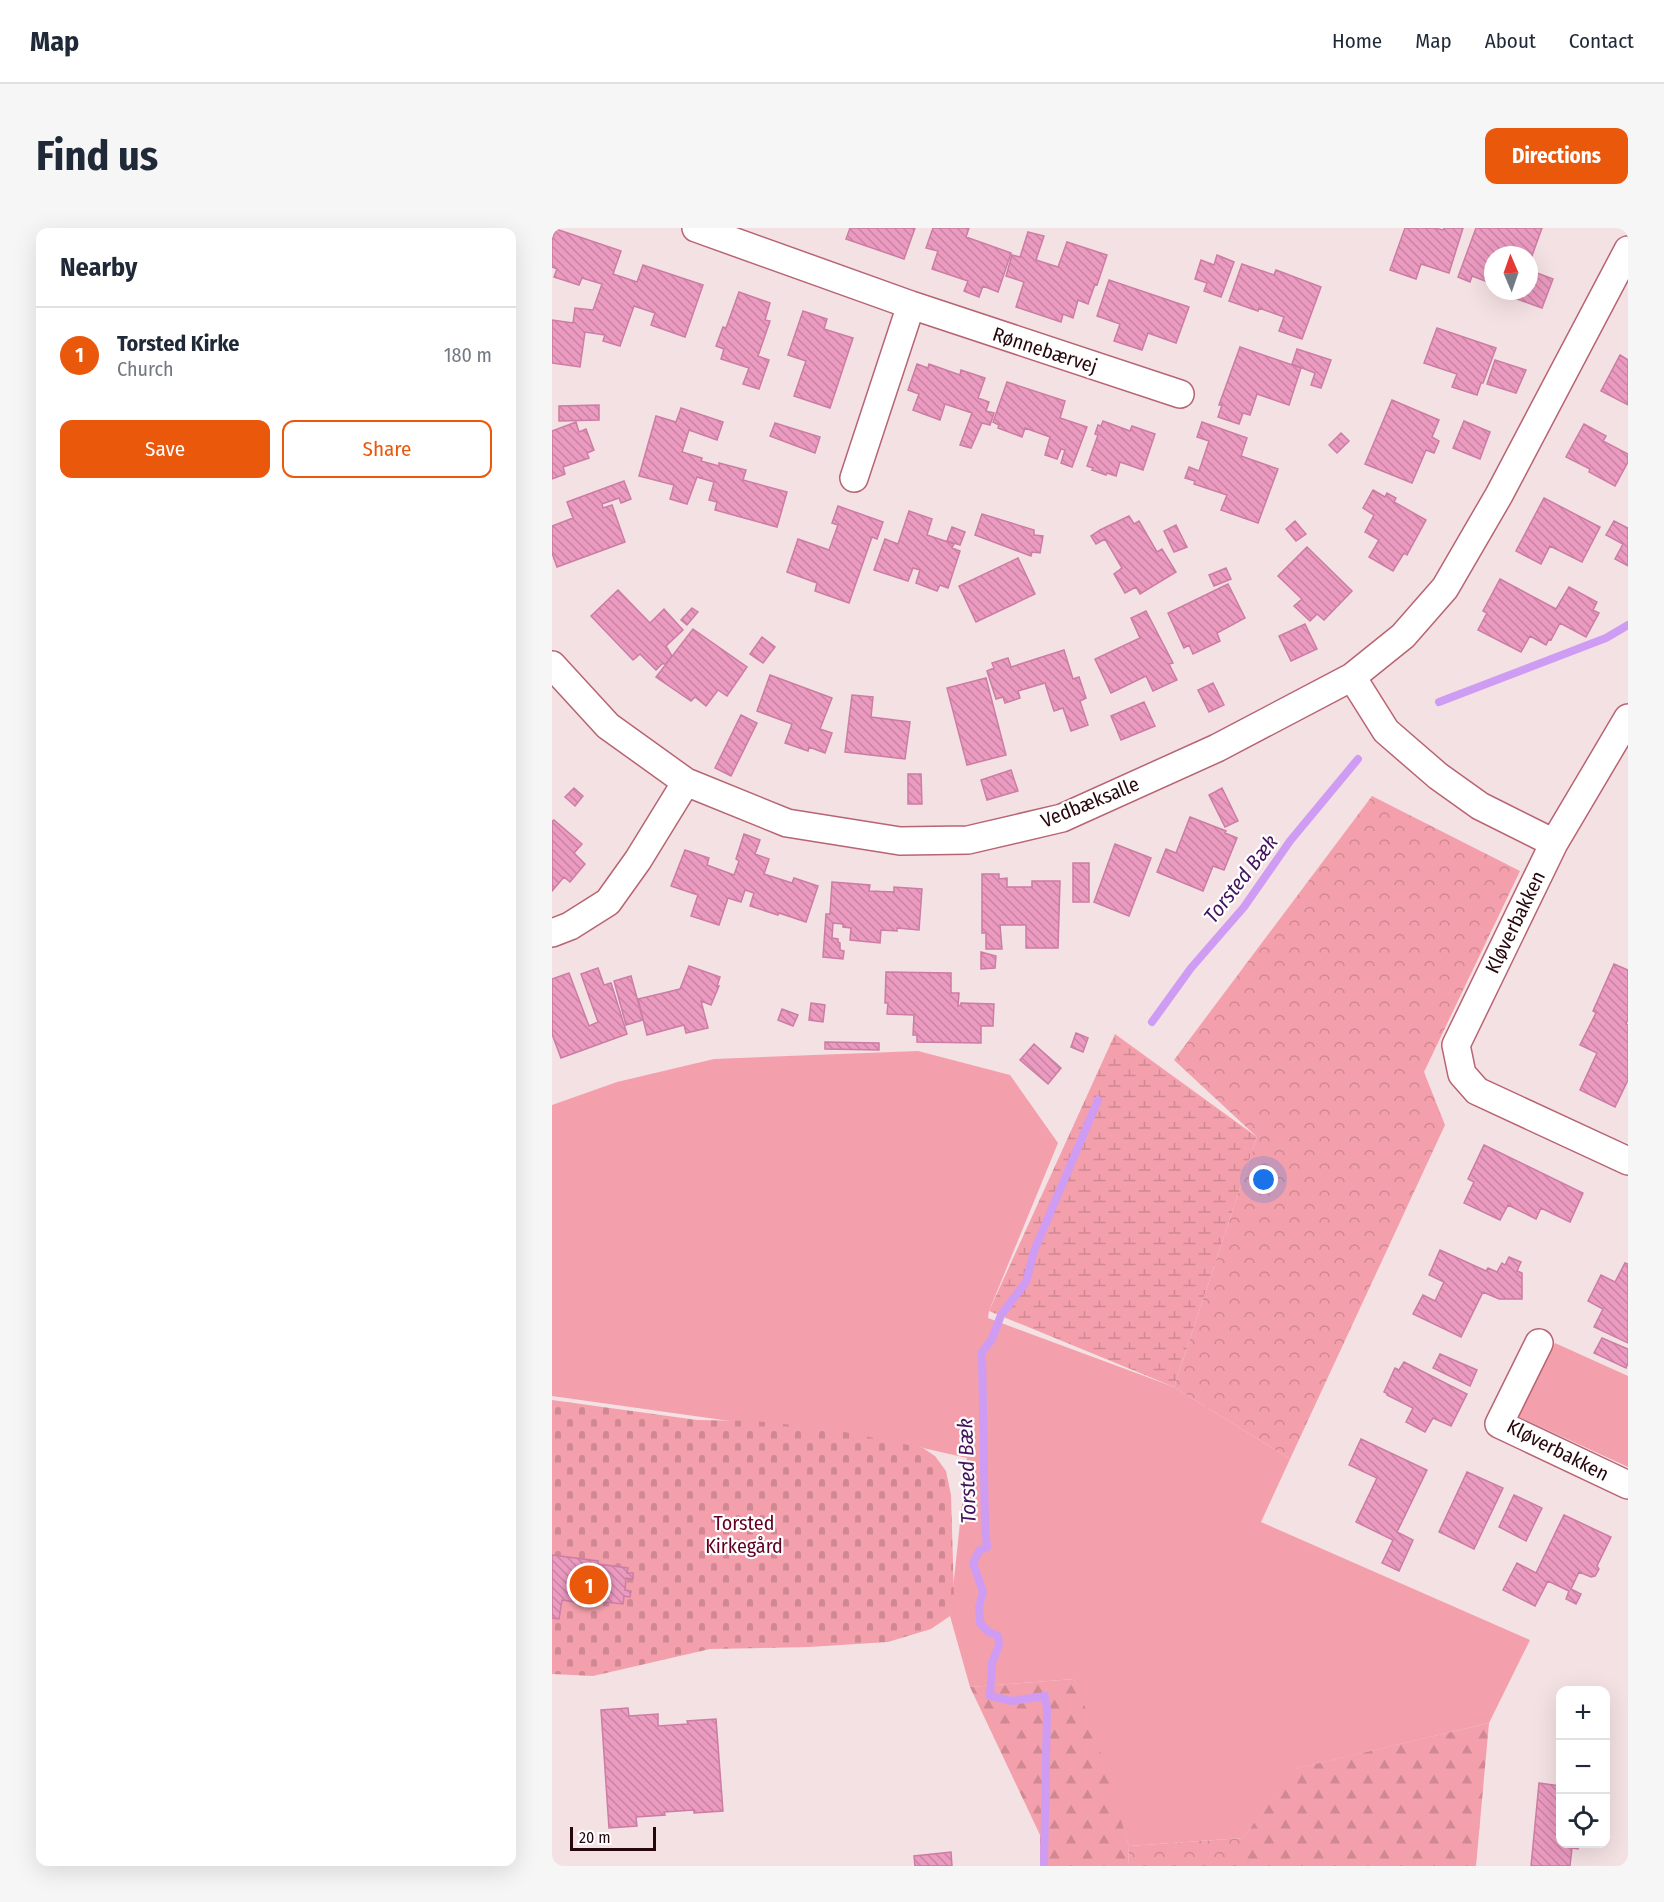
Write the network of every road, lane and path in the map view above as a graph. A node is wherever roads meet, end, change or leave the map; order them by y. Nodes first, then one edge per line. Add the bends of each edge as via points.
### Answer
1 (696, 228) edge
2 (1628, 250) edge
3 (911, 305) junction
4 (1180, 394) dead end
5 (854, 478) dead end
6 (552, 665) edge
7 (1352, 677) junction
8 (1628, 718) edge
9 (686, 782) junction
10 (1554, 843) junction
11 (552, 933) edge
12 (1628, 1161) edge
13 (1539, 1342) dead end
14 (1628, 1485) edge

1 - 3 street, Rønnebærvej
2 - 7 street, Vedbæksalle via 1445,588 1404,636
3 - 4 street, Rønnebærvej
3 - 5 street
6 - 9 street, Vedbæksalle via 608,726
7 - 9 street, Vedbæksalle via 1217,748 1062,818 968,840 900,841 787,824
7 - 10 street via 1386,731 1438,776 1480,806
8 - 10 street, Kløverbakken
9 - 11 street via 608,902
10 - 12 street, Kløverbakken via 1461,1032 1456,1045 1462,1074 1477,1090
13 - 14 street, Kløverbakken via 1499,1424

